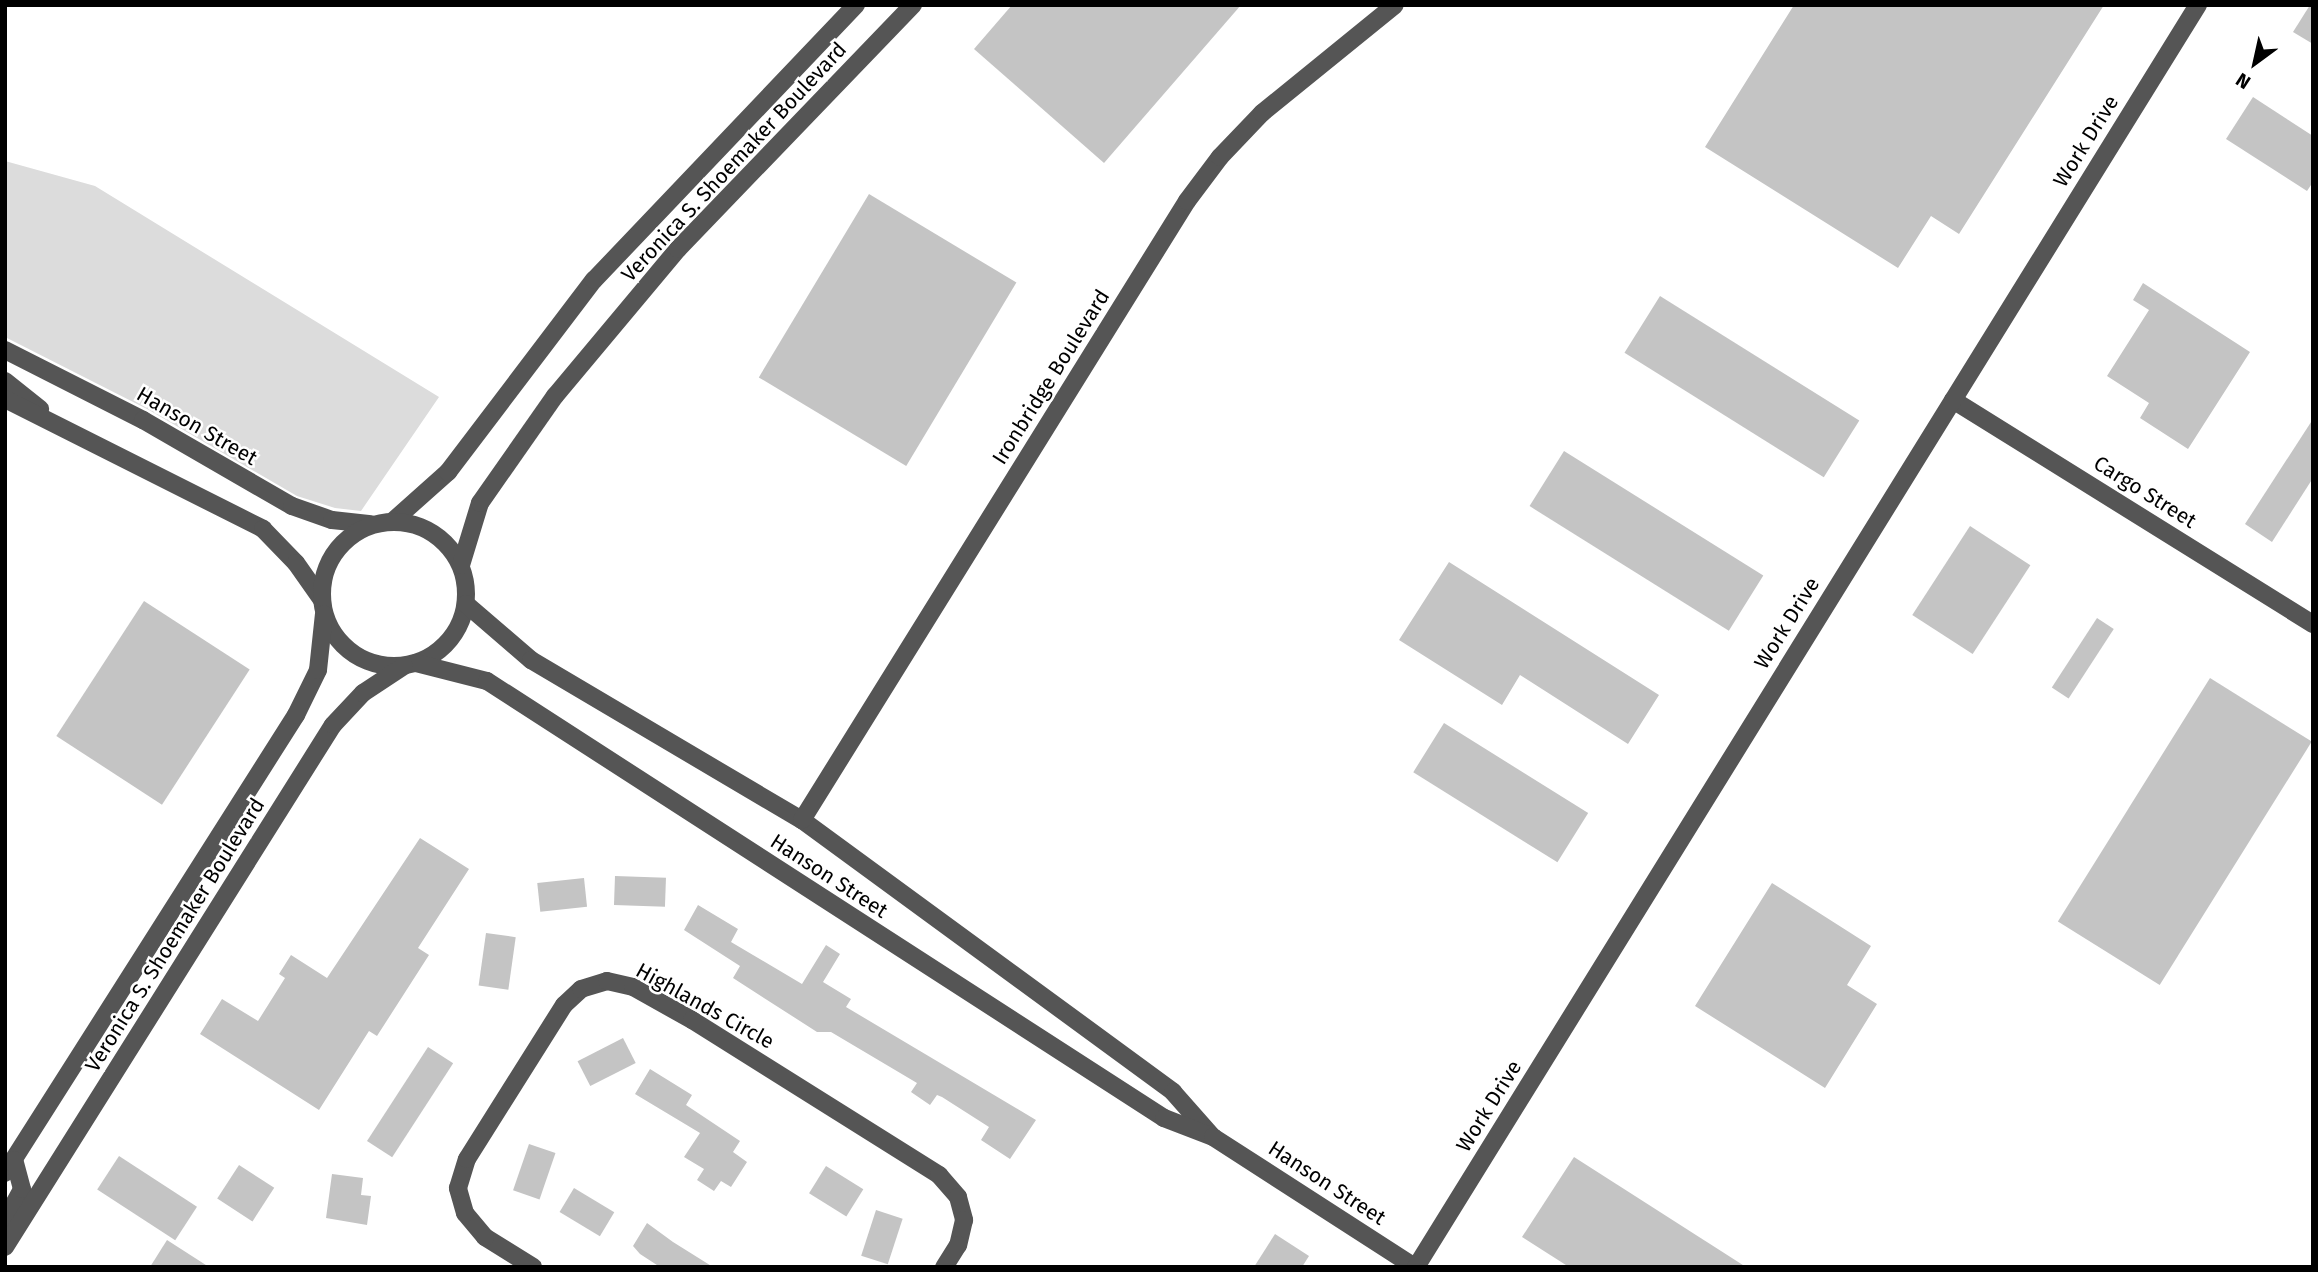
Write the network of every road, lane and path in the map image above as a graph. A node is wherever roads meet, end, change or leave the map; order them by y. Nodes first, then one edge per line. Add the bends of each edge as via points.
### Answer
1 (856, 5) edge
2 (913, 5) edge
3 (1395, 5) edge
4 (2198, 5) edge
5 (5, 350) edge
6 (5, 381) edge
7 (5, 399) edge
8 (1953, 400) junction
9 (44, 416) junction
10 (393, 521) junction
11 (371, 524) junction
12 (461, 565) junction
13 (467, 604) junction
14 (323, 607) junction
15 (2313, 624) edge
16 (410, 664) junction
17 (802, 820) junction
18 (1213, 1138) junction
19 (9, 1167) edge
20 (5, 1220) edge
21 (5, 1247) edge
22 (533, 1267) edge
23 (944, 1267) edge
24 (1416, 1267) edge

1 - 10 street, Veronica S. Shoemaker Boulevard via 594,280 448,472
2 - 12 street, Veronica S. Shoemaker Boulevard via 678,249 555,396 480,503
3 - 17 street, Ironbridge Boulevard via 1262,113 1187,201
4 - 8 street, Work Drive
5 - 11 street, Hanson Street via 143,421 292,506 332,520
6 - 9 street via 37,403
7 - 9 street, Hanson Street
8 - 15 street, Cargo Street
8 - 24 street, Work Drive
9 - 14 street, Hanson Street via 263,529 296,563
10 - 11 street, Hanson Street
10 - 12 street, Hanson Street via 434,532
11 - 14 street, Hanson Street via 346,539 328,562
12 - 13 street
13 - 16 street via 450,641
13 - 17 street, Hanson Street via 531,660
14 - 16 street, Hanson Street via 346,648 364,660
14 - 19 street, Veronica S. Shoemaker Boulevard via 321,659 307,696
16 - 18 street, Hanson Street via 487,681 1164,1118
16 - 21 street, Veronica S. Shoemaker Boulevard via 363,693 334,725
17 - 18 street, Hanson Street via 1173,1092
18 - 24 street, Hanson Street
19 - 20 street via 22,1189
22 - 23 street, Highlands Circle via 485,1237 464,1213 458,1188 467,1159 564,1005 581,989 607,981 633,987 692,1020 939,1175 958,1196 964,1220 958,1245

